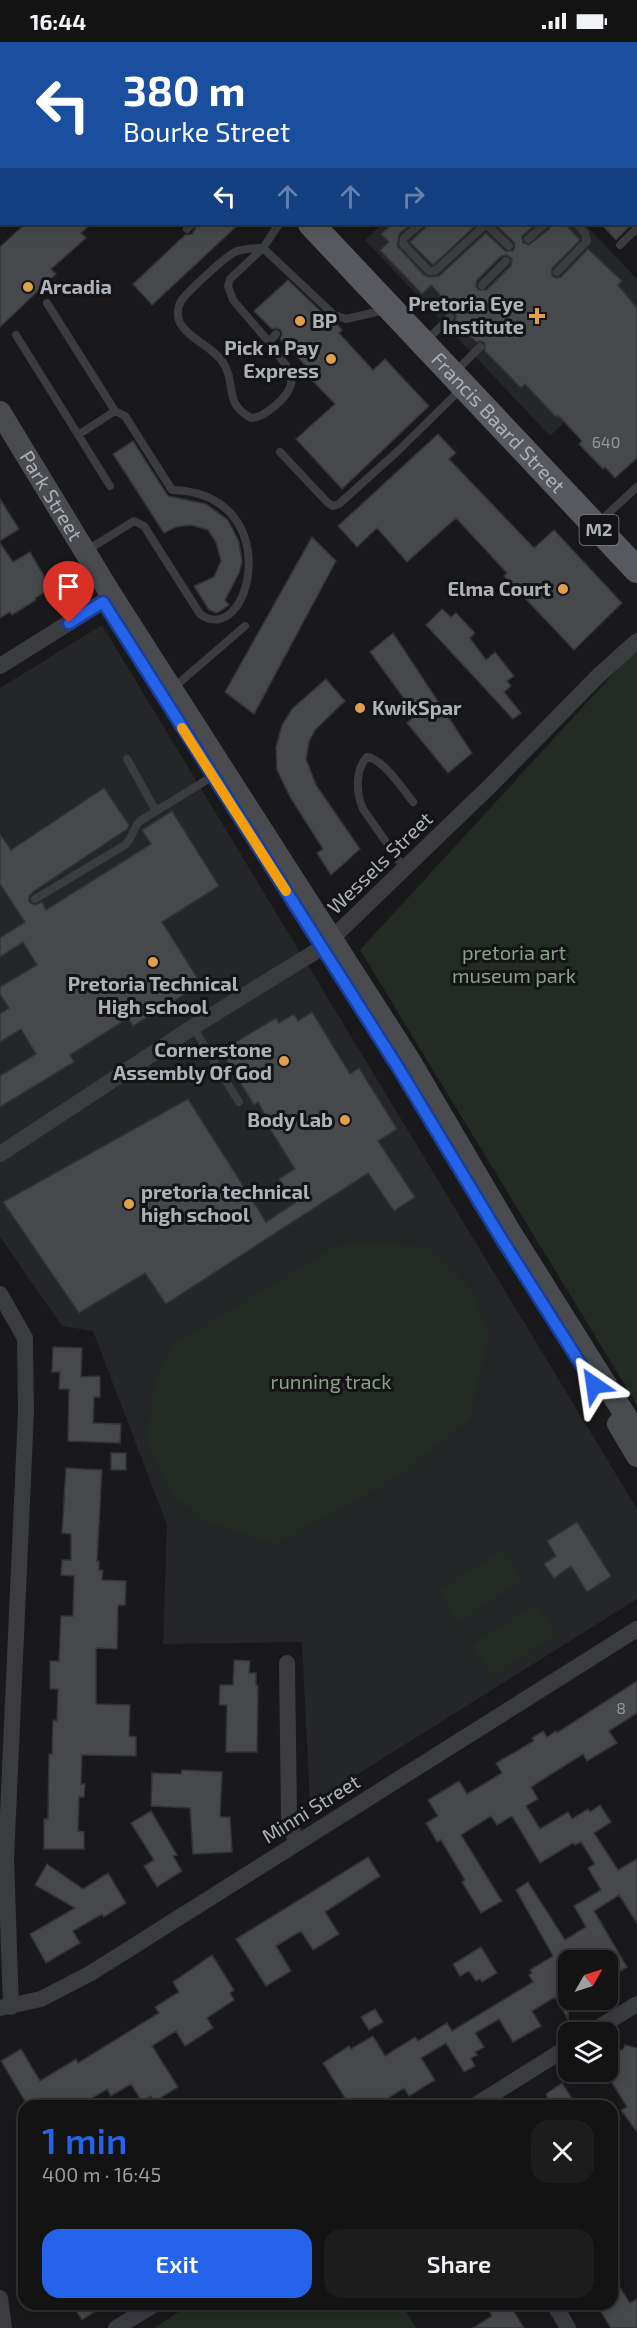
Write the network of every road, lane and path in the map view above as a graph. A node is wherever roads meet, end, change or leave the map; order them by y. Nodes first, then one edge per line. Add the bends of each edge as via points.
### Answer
1 (278, 225) edge
2 (312, 225) edge
3 (419, 225) edge
4 (485, 225) edge
5 (487, 225) edge
6 (544, 225) edge
7 (578, 225) edge
8 (637, 228) edge
9 (528, 239) dead end
10 (620, 244) dead end
11 (509, 246) dead end
12 (263, 248) junction
13 (506, 261) dead end
14 (557, 272) dead end
15 (482, 285) dead end
16 (47, 303) dead end
17 (390, 308) junction
18 (450, 317) dead end
19 (276, 334) dead end
20 (16, 335) dead end
21 (268, 342) junction
22 (424, 344) junction
23 (480, 347) dead end
24 (458, 380) junction
25 (115, 411) junction
26 (0, 412) edge
27 (78, 435) junction
28 (0, 436) edge
29 (280, 452) dead end
30 (110, 486) dead end
31 (637, 487) edge
32 (595, 526) junction
33 (85, 552) junction
34 (637, 570) edge
35 (108, 599) junction
36 (245, 626) dead end
37 (637, 641) edge
38 (0, 666) edge
39 (171, 689) junction
40 (127, 759) dead end
41 (213, 776) junction
42 (413, 802) dead end
43 (156, 811) junction
44 (405, 868) junction
45 (35, 899) dead end
46 (328, 943) junction
47 (193, 1027) junction
48 (239, 1102) dead end
49 (0, 1154) edge
50 (0, 1294) edge
51 (637, 1434) edge
52 (637, 1456) edge
53 (637, 1629) edge
54 (287, 1663) dead end
55 (297, 1842) junction
56 (637, 2004) edge
57 (5, 2007) edge
58 (607, 2022) edge
59 (558, 2053) edge
60 (484, 2100) edge
61 (0, 2298) edge
62 (146, 2310) edge
63 (558, 2310) edge
64 (4, 2328) edge
65 (117, 2328) edge
66 (568, 2328) edge

1 - 12 lane
2 - 17 main road, Francis Baard Street / M2
3 - 4 lane via 404,238 403,244 429,271 435,271
5 - 11 lane
6 - 9 lane
7 - 14 lane via 587,241
8 - 10 lane
12 - 17 lane via 334,315 346,319
12 - 21 lane via 230,279 228,286 233,300
12 - 21 lane via 247,248 222,261 181,302 177,312 180,323 225,365 231,398 236,407 252,418 261,417 291,389 289,373
13 - 15 lane
16 - 25 lane
17 - 22 main road, Francis Baard Street / M2
18 - 22 lane
19 - 21 lane
20 - 27 lane
22 - 24 main road, Francis Baard Street / M2
23 - 24 lane
24 - 29 lane via 399,450 339,504 328,503
24 - 32 main road, Francis Baard Street / M2
25 - 27 lane
25 - 33 lane via 125,416 172,490 208,498 234,518 250,556 249,575 233,612 217,621 208,621 139,523 134,521
26 - 33 street, Park Street
27 - 30 lane
28 - 35 street, Park Street
31 - 32 lane
32 - 34 main road, Francis Baard Street / M2
33 - 35 street, Park Street
35 - 38 street
35 - 39 street, Park Street
35 - 41 street, Park Street
36 - 39 lane
37 - 44 street, Wessels Street
39 - 46 street, Park Street
40 - 43 lane
41 - 43 lane
41 - 46 street, Park Street
42 - 44 lane via 381,763 367,757 363,761 358,780 359,802
43 - 45 lane via 135,826 130,841
44 - 46 street, Wessels Street
46 - 47 street, Wessels Street
46 - 51 street, Park Street via 410,1061 508,1228
46 - 52 street, Park Street
47 - 48 lane
47 - 49 street, Wessels Street
50 - 57 street via 27,1345 6,1859
53 - 55 street, Minni Street
54 - 55 street via 289,1818
55 - 57 street, Minni Street via 91,1973 41,1999
56 - 58 street
59 - 60 street
61 - 64 street
62 - 65 street
63 - 66 street

